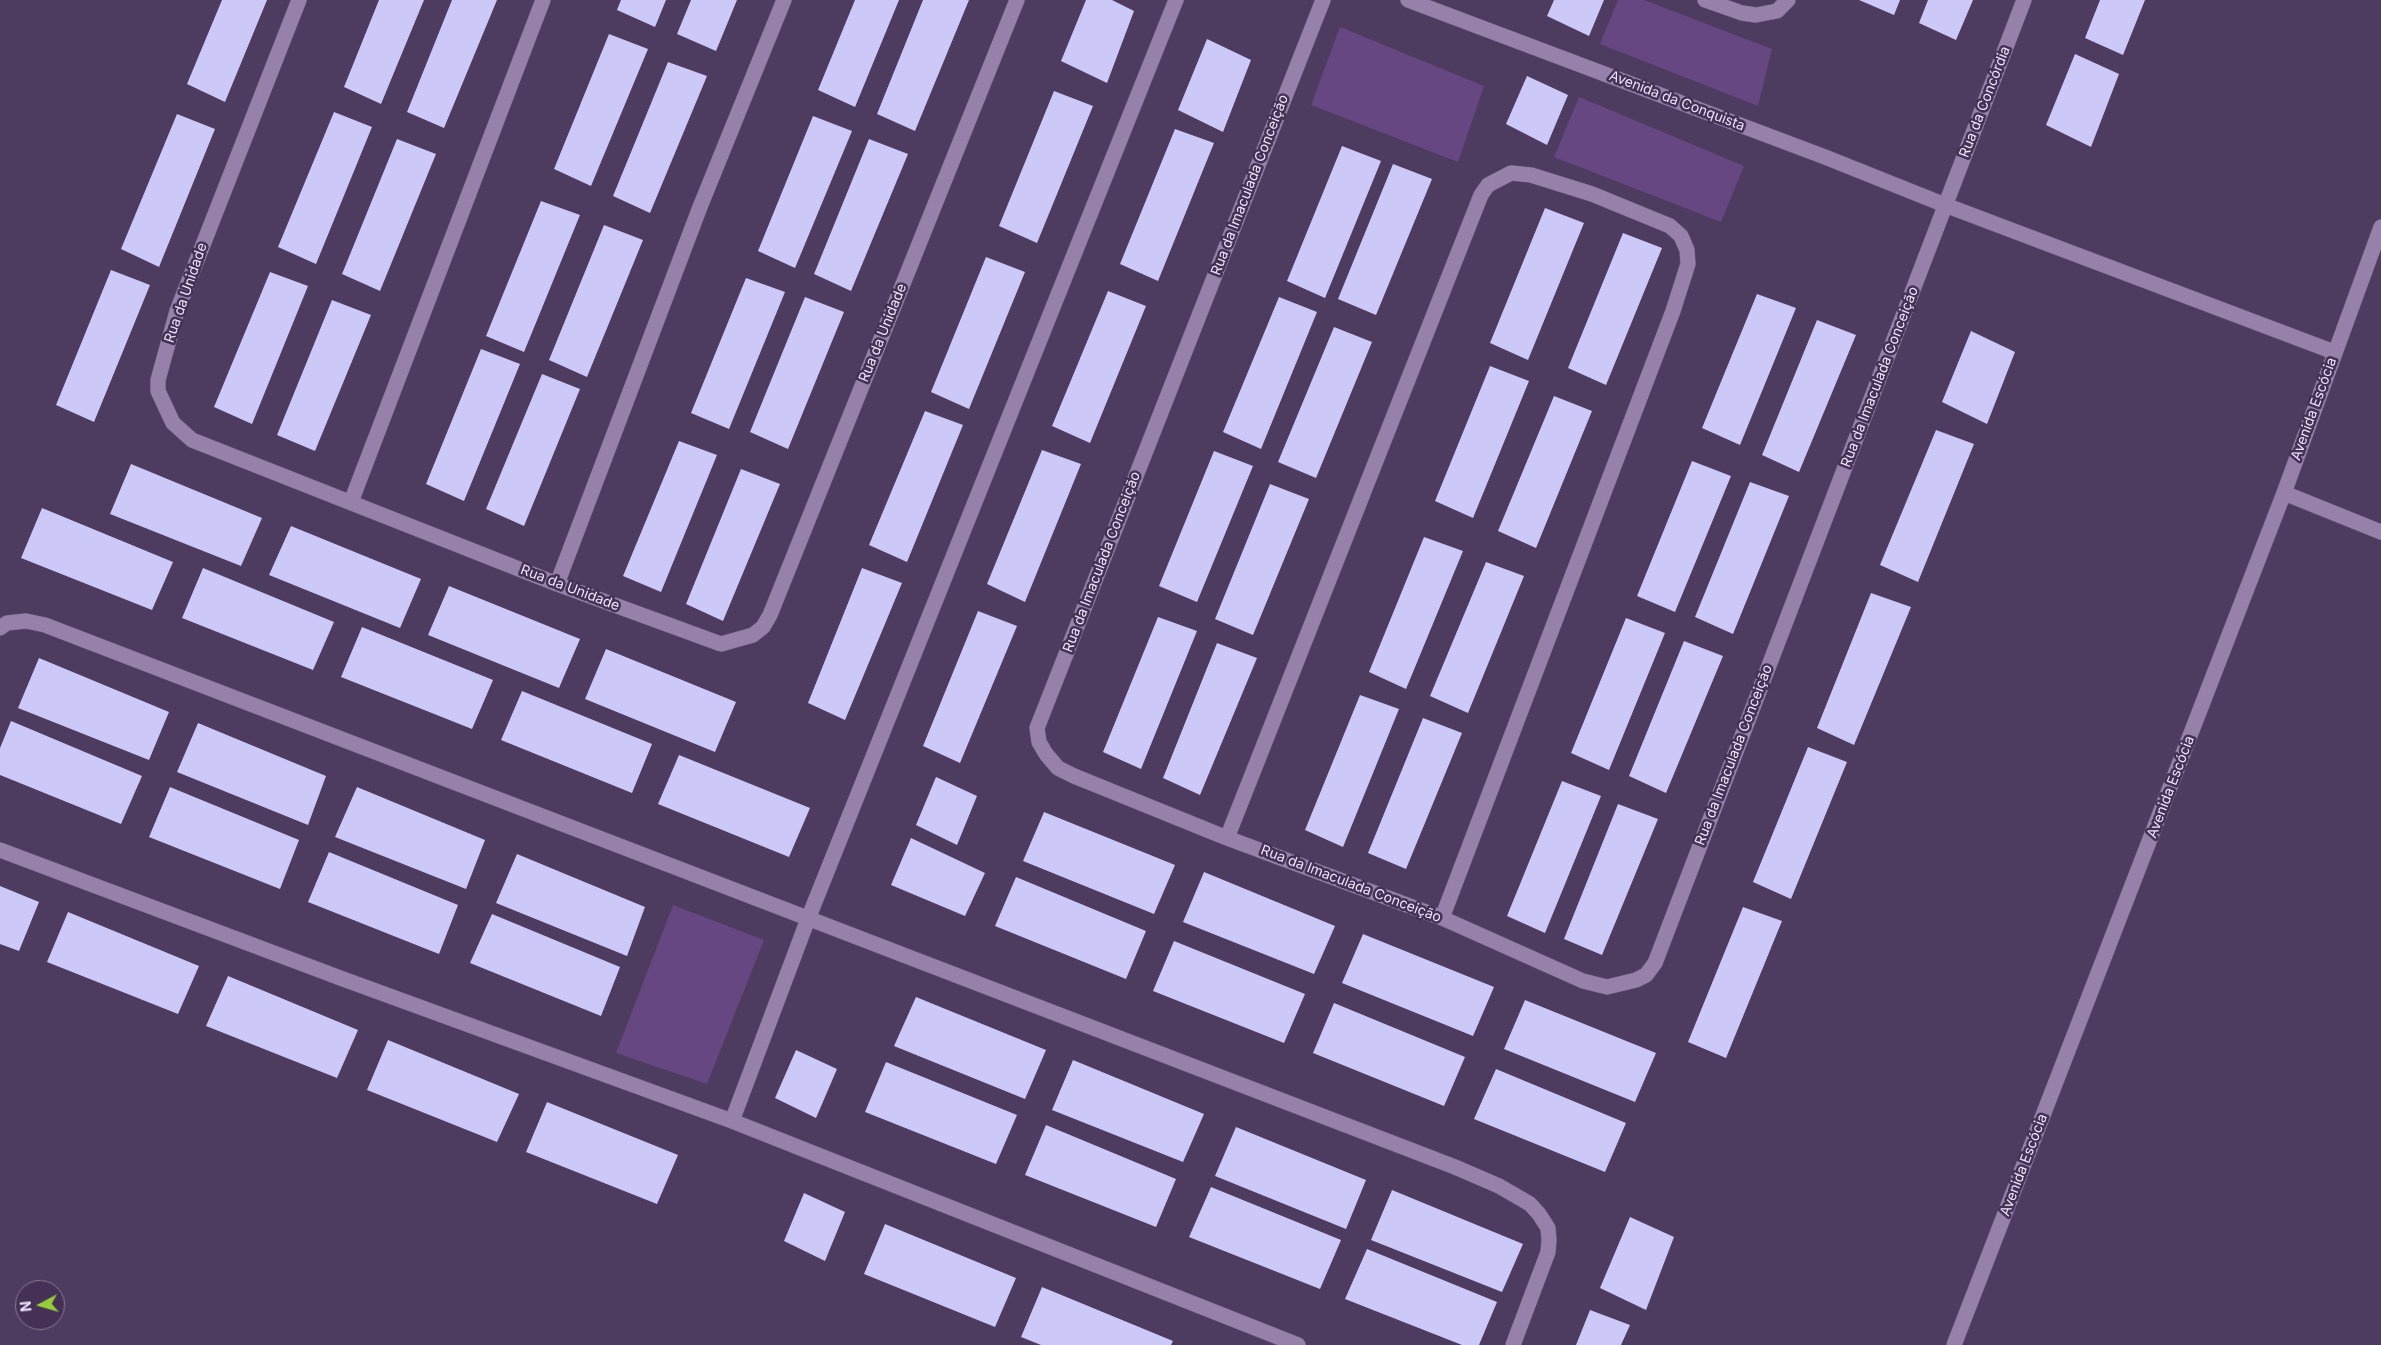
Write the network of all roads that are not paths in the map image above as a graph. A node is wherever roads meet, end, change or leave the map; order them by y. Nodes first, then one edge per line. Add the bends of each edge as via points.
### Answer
1 (299, 0) edge
2 (543, 0) edge
3 (784, 0) edge
4 (1017, 0) edge
5 (1176, 0) edge
6 (1322, 0) edge
7 (1408, 0) edge
8 (1705, 0) edge
9 (1788, 0) edge
10 (2024, 0) edge
11 (1945, 205) junction
12 (2381, 228) edge
13 (2334, 352) junction
14 (2284, 493) junction
15 (350, 502) junction
16 (2381, 532) edge
17 (557, 584) junction
18 (0, 628) edge
19 (1227, 838) junction
20 (0, 850) edge
21 (1442, 918) junction
22 (808, 919) junction
23 (732, 1121) junction
24 (1298, 1345) edge
25 (1513, 1345) edge
26 (1954, 1345) edge

1 - 15 street, Rua da Unidade via 177,311 158,380 158,391 173,423 192,440
2 - 15 street
3 - 17 street via 700,207
4 - 17 street, Rua da Unidade via 763,627 743,640 721,644
5 - 22 street
6 - 19 street, Rua da Imaculada Conceição via 1037,728 1039,742 1058,768
7 - 11 street, Avenida da Conquista
8 - 9 street via 1756,15 1777,11
10 - 11 street, Rua da Concórdia
11 - 13 street, Avenida da Conquista
11 - 21 street, Rua da Imaculada Conceição via 1655,963 1646,975 1636,980 1600,986
12 - 13 street, Avenida Escócia
13 - 14 street, Avenida Escócia
14 - 16 street
14 - 26 street, Avenida Escócia
15 - 17 street, Rua da Unidade
18 - 22 street via 7,623 26,621 45,625
19 - 21 street, Rua da Imaculada Conceição
19 - 21 street via 1481,195 1488,185 1511,173 1532,175 1592,194 1670,226 1681,236 1688,264 1673,311
20 - 23 street
22 - 23 street
22 - 25 street via 1446,1163 1514,1194 1530,1204 1543,1219 1549,1240 1548,1252
23 - 24 street

